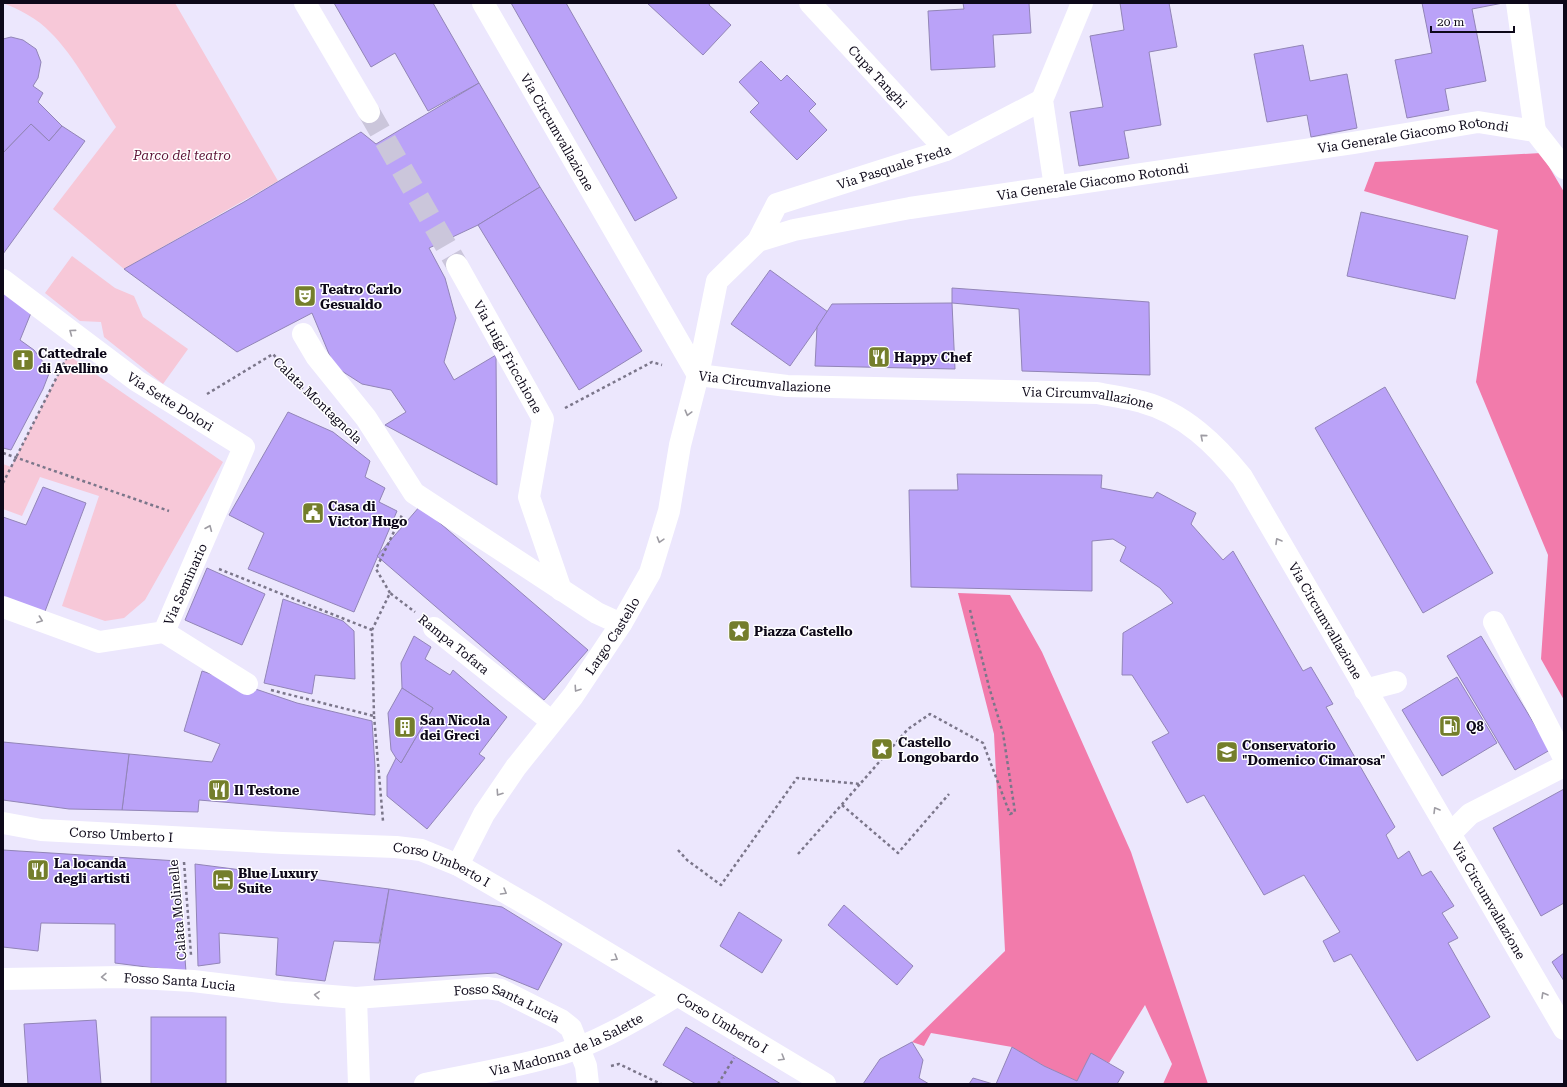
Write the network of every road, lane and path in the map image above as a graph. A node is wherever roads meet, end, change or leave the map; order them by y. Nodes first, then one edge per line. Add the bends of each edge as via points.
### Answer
1 (305, 3) edge
2 (483, 3) edge
3 (810, 3) edge
4 (1082, 3) edge
5 (1517, 3) edge
6 (1042, 100) junction
7 (369, 112) tunnel mouth
8 (1535, 131) junction
9 (946, 150) junction
10 (1564, 168) edge
11 (1055, 187) junction
12 (758, 241) junction
13 (457, 264) tunnel mouth
14 (3, 280) edge
15 (302, 334) dead end
16 (82, 340) junction
17 (698, 375) junction
18 (323, 407) dead end
19 (182, 408) junction
20 (543, 419) junction
21 (244, 447) joint
22 (3, 453) edge
23 (16, 457) junction
24 (3, 483) edge
25 (414, 493) junction
26 (169, 511) dead end
27 (196, 560) junction
28 (560, 590) junction
29 (390, 593) junction
30 (3, 607) edge
31 (970, 610) dead end
32 (1494, 622) dead end
33 (621, 624) junction
34 (434, 628) joint
35 (372, 630) junction
36 (164, 632) junction
37 (1396, 682) dead end
38 (248, 684) joint
39 (1365, 690) junction
40 (374, 716) junction
41 (551, 721) junction
42 (1564, 758) edge
43 (1564, 766) edge
44 (860, 784) junction
45 (949, 794) dead end
46 (842, 805) junction
47 (3, 823) edge
48 (1450, 834) junction
49 (182, 838) junction
50 (385, 846) junction
51 (678, 850) dead end
52 (798, 854) dead end
53 (458, 865) junction
54 (3, 979) edge
55 (193, 981) junction
56 (676, 996) junction
57 (356, 998) junction
58 (1564, 1029) edge
59 (747, 1037) junction
60 (587, 1078) edge
61 (359, 1084) edge
62 (425, 1084) edge
63 (661, 1084) edge
64 (718, 1084) edge
65 (825, 1084) edge

1 - 7 street
2 - 17 street, Via Circumvallazione
3 - 9 street, Cupa Tanghi
4 - 6 street
5 - 8 street
6 - 9 street, Via Pasquale Freda
6 - 11 street
8 - 10 street
8 - 11 street, Via Generale Giacomo Rotondi via 1478,122
9 - 12 street, Via Pasquale Freda via 777,204
11 - 12 street, Via Generale Giacomo Rotondi via 910,208 794,230
12 - 17 street, Via Generale Giacomo Rotondi via 717,281
13 - 20 street, Via Luigi Fricchione
16 -> 14 street, Via Sette Dolori
15 - 25 street, Calata Montagnola via 316,356 366,418
16 - 19 street, Via Sette Dolori via 137,381
16 - 23 path via 68,355
17 - 20 path via 652,362
17 -> 33 street, Largo Castello via 680,445 667,518 650,573
39 -> 17 street, Via Circumvallazione via 1242,477 1222,453 1184,420 1144,402 1097,393 787,386
18 - 19 path, Calata Montagnola via 273,354
19 - 21 street, Via Sette Dolori
20 - 28 street, Via Luigi Fricchione via 529,497
27 -> 21 street, Via Seminario
22 - 23 path
23 - 24 path
23 - 26 path
25 - 28 street, Calata Montagnola
25 - 29 path via 376,569
27 - 35 path
27 - 36 street, Via Seminario
28 - 33 street, Calata Montagnola via 596,613
29 - 34 path, Rampa Tofara
29 - 35 path
30 -> 36 street, Via Seminario via 99,642
31 - 44 path via 1003,733 1015,812 1010,814 983,743 930,714 908,729
32 - 42 street
33 -> 41 street, Largo Castello via 573,696
34 - 41 street, Rampa Tofara
35 - 40 path
36 - 38 street
37 - 39 street
38 - 40 path
48 -> 39 street, Via Circumvallazione
40 - 50 path
41 -> 53 street, Largo Castello via 484,814
43 - 48 street via 1470,814
44 - 46 path
44 - 51 path via 797,778 721,885 687,860
45 - 46 path via 898,853
46 - 52 path
47 - 49 street, Corso Umberto I via 41,830
58 -> 48 street, Via Circumvallazione
49 - 50 street, Corso Umberto I
49 - 55 path, Calata Molinelle
50 - 53 street, Corso Umberto I via 421,850
53 -> 56 street, Corso Umberto I
55 -> 54 street, Fosso Santa Lucia via 121,977
57 -> 55 street, Fosso Santa Lucia
56 - 59 street, Corso Umberto I
56 - 62 street, Via Madonna de la Salette via 581,1047 554,1056
57 - 60 street, Fosso Santa Lucia via 487,988 501,990 562,1020 570,1028
57 - 61 street
59 - 64 path
59 -> 65 street, Corso Umberto I
60 - 63 path via 619,1064

